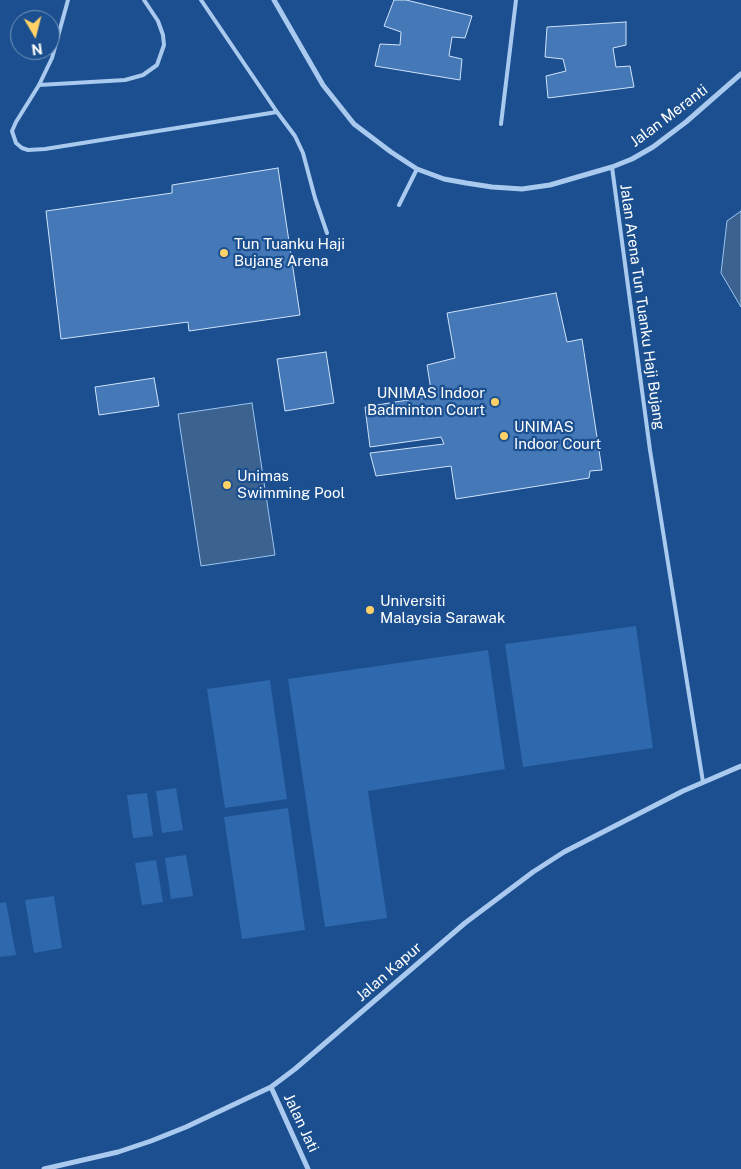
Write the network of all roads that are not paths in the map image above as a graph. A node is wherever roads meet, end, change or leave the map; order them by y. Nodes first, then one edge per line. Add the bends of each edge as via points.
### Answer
1 (68, 0) edge
2 (144, 0) edge
3 (201, 0) edge
4 (516, 0) edge
5 (277, 1) edge
6 (741, 74) edge
7 (39, 85) junction
8 (277, 112) junction
9 (501, 124) dead end
10 (612, 168) junction
11 (417, 169) junction
12 (399, 205) dead end
13 (328, 233) dead end
14 (741, 766) edge
15 (703, 782) junction
16 (271, 1087) junction
17 (44, 1169) edge
18 (308, 1169) edge

1 - 7 lane via 52,58
2 - 7 lane via 163,35 164,45 157,65 143,75 125,80
3 - 8 lane
4 - 9 lane
5 - 11 street, Jalan Meranti via 323,85 354,124
6 - 10 street, Jalan Meranti via 666,137
7 - 8 lane via 12,131 16,143 28,150
8 - 13 lane via 296,136 304,153
10 - 11 street, Jalan Meranti via 522,189 444,179
10 - 15 lane, Jalan Arena Tun Tuanku Haji Bujang via 650,450
11 - 12 lane
14 - 15 street, Jalan Kapur
15 - 16 street, Jalan Kapur via 564,852 533,872 465,923
16 - 17 street, Jalan Kapur via 151,1141
16 - 18 street, Jalan Jati

